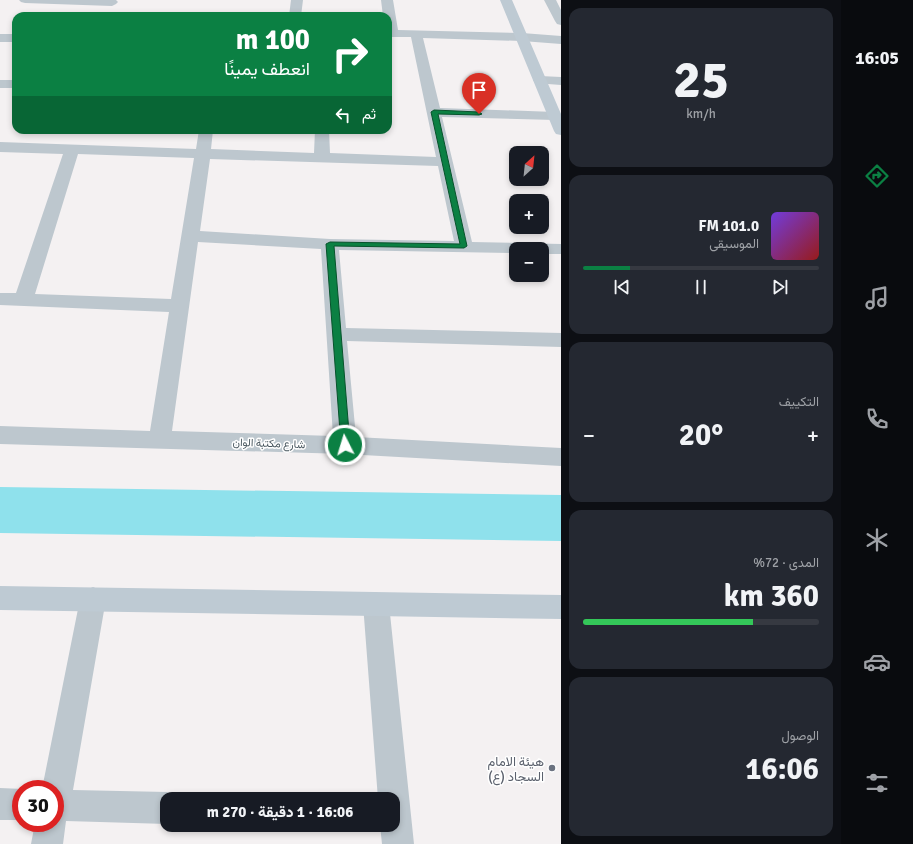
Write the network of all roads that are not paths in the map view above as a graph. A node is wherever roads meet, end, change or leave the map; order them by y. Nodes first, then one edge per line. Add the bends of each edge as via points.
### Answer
1 (25, 0) edge
2 (297, 0) edge
3 (388, 0) edge
4 (506, 0) edge
5 (550, 0) edge
6 (113, 1) edge
7 (109, 12) edge
8 (296, 12) edge
9 (389, 12) edge
10 (561, 21) edge
11 (392, 33) edge
12 (416, 33) junction
13 (522, 37) junction
14 (0, 38) edge
15 (12, 38) edge
16 (561, 40) edge
17 (540, 80) junction
18 (561, 81) edge
19 (0, 84) edge
20 (12, 84) edge
21 (434, 112) junction
22 (555, 116) junction
23 (561, 131) edge
24 (205, 134) edge
25 (322, 134) edge
26 (0, 148) edge
27 (72, 150) junction
28 (202, 155) junction
29 (322, 159) junction
30 (445, 162) junction
31 (190, 236) junction
32 (330, 244) junction
33 (464, 246) junction
34 (561, 250) edge
35 (0, 299) edge
36 (24, 300) junction
37 (180, 306) junction
38 (336, 334) junction
39 (561, 340) edge
40 (0, 435) edge
41 (160, 440) junction
42 (345, 445) junction
43 (561, 457) edge
44 (0, 598) edge
45 (94, 599) junction
46 (376, 604) junction
47 (561, 607) edge
48 (59, 780) edge
49 (392, 792) edge
50 (0, 804) edge
51 (12, 804) edge
52 (64, 805) edge
53 (160, 808) edge
54 (49, 832) edge
55 (396, 832) edge
56 (47, 844) edge
57 (398, 844) edge

1 - 6 street
2 - 8 street
3 - 9 street
4 - 13 street
5 - 10 street
6 - 7 street
11 - 12 street
12 - 13 street
12 - 21 street
13 - 16 street
13 - 17 street
14 - 15 street
17 - 18 street
17 - 22 street
19 - 20 street
21 - 22 street
21 - 30 street
22 - 23 street
24 - 28 street
25 - 29 street
26 - 27 street
27 - 28 street
27 - 36 street
28 - 29 street
28 - 31 street
29 - 30 street
30 - 33 street
31 - 32 street
31 - 37 street
32 - 33 street
32 - 38 street
33 - 34 street
35 - 36 street
36 - 37 street
37 - 41 street
38 - 39 street
38 - 42 street
40 - 41 street, شارع مكتبة الوان
41 - 42 street, شارع مكتبة الوان
42 - 43 street, شارع مكتبة الوان
44 - 45 street
45 - 46 street
45 - 48 street
46 - 47 street
46 - 49 street
50 - 51 street
52 - 53 street
54 - 56 street
55 - 57 street

